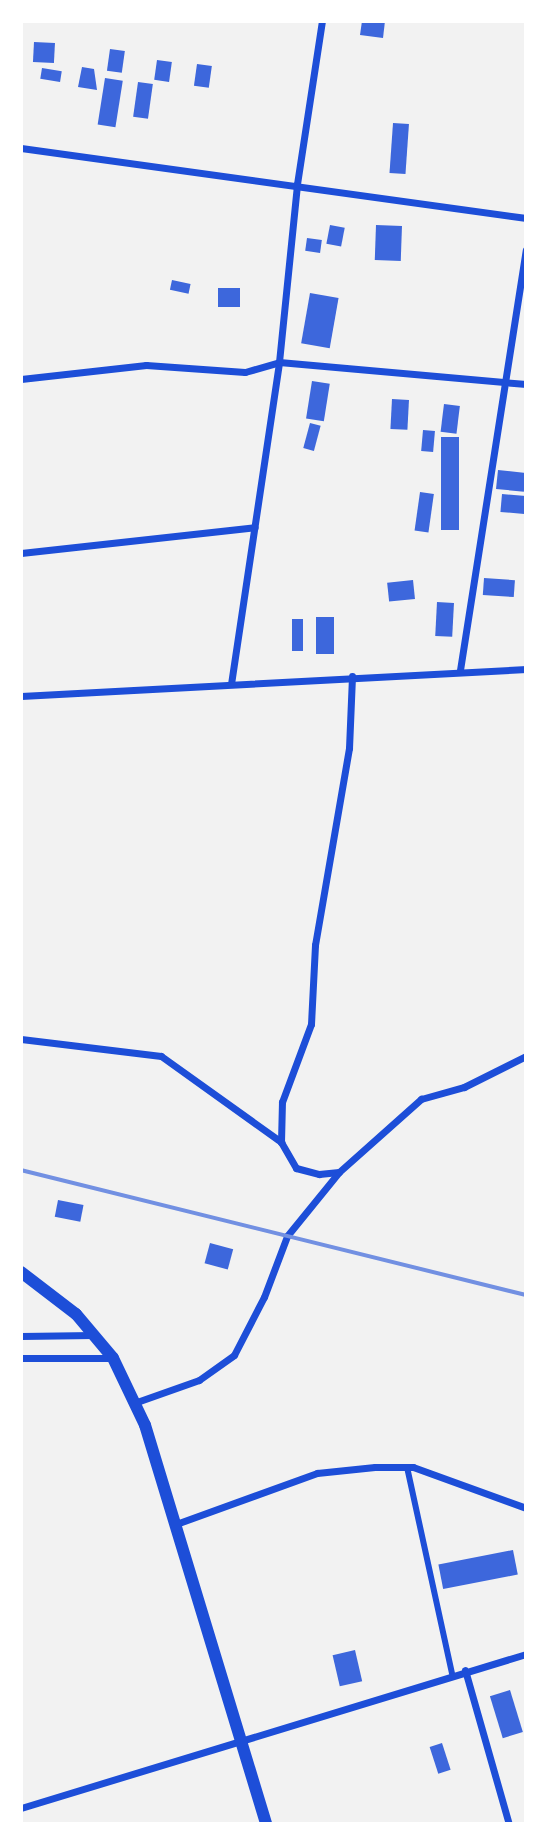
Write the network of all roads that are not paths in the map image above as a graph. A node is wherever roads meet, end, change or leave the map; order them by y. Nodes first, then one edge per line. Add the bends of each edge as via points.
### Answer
1 (323, 21) edge
2 (21, 148) edge
3 (297, 184) junction
4 (526, 218) edge
5 (526, 250) edge
6 (279, 362) junction
7 (21, 379) edge
8 (503, 381) junction
9 (526, 384) edge
10 (255, 527) junction
11 (21, 553) edge
12 (526, 669) edge
13 (460, 670) junction
14 (352, 676) junction
15 (231, 684) junction
16 (21, 696) edge
17 (21, 1039) edge
18 (526, 1056) edge
19 (281, 1142) junction
20 (339, 1172) junction
21 (21, 1272) edge
22 (94, 1335) junction
23 (21, 1336) edge
24 (21, 1358) edge
25 (113, 1358) junction
26 (134, 1403) junction
27 (407, 1467) junction
28 (526, 1508) edge
29 (176, 1524) junction
30 (526, 1654) edge
31 (466, 1670) junction
32 (452, 1674) junction
33 (241, 1739) junction
34 (21, 1808) edge
35 (266, 1824) edge
36 (509, 1824) edge

1 - 3 street
2 - 3 street
3 - 4 street
3 - 6 street
5 - 8 street
6 - 7 street via 245,372 146,365
6 - 8 street
6 - 10 street
8 - 9 street
8 - 13 street
10 - 11 street
10 - 15 street
12 - 13 street
13 - 14 street
14 - 15 street
14 - 19 street via 349,748 315,945 311,1024 282,1102
15 - 16 street
17 - 19 street via 160,1056
18 - 20 street via 464,1087 421,1099
19 - 20 street via 296,1168
20 - 26 street via 287,1236 234,1356 200,1380
21 - 22 main road via 54,1294
22 - 23 street
22 - 25 main road
24 - 25 street
25 - 26 main road
26 - 29 main road
27 - 28 street
27 - 29 street via 317,1473
27 - 32 street
29 - 33 main road
30 - 31 street
31 - 32 street
31 - 36 street
32 - 33 street
33 - 34 street
33 - 35 main road

